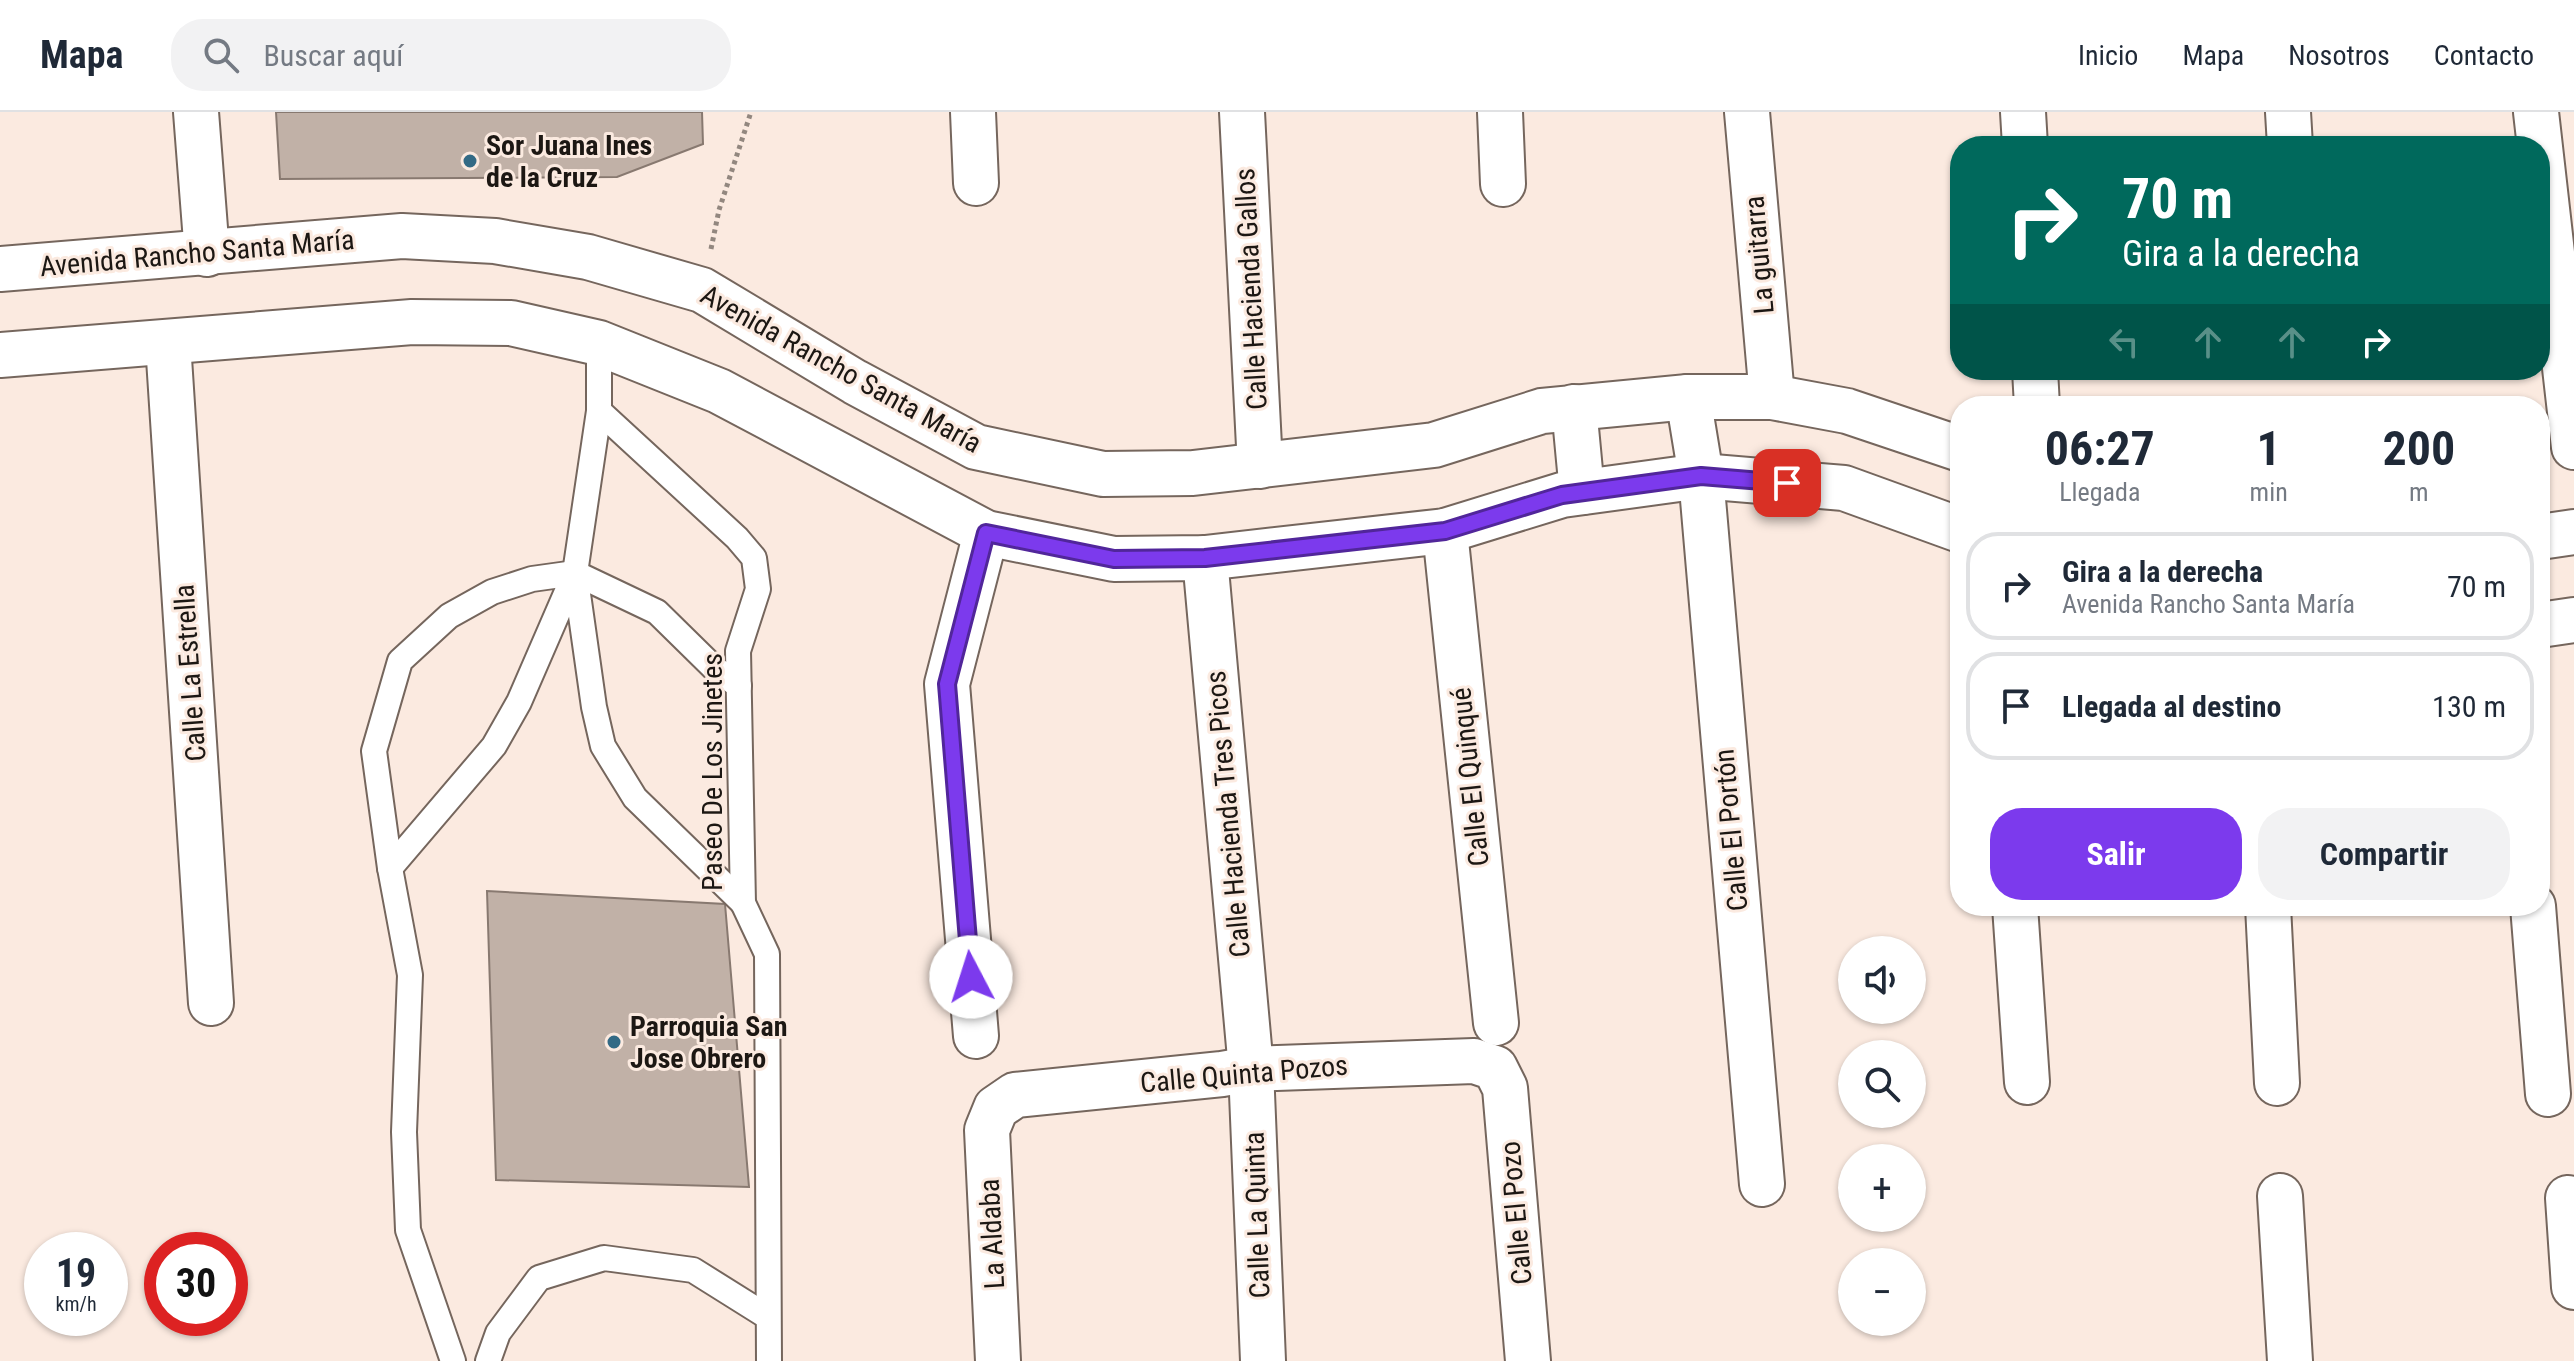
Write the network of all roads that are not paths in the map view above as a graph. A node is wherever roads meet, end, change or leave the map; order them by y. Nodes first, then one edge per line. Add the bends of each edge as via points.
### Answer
1 (196, 112) edge
2 (973, 112) edge
3 (1242, 112) edge
4 (1500, 112) edge
5 (1747, 112) edge
6 (2023, 112) edge
7 (2288, 112) edge
8 (2536, 112) edge
9 (2024, 136) edge
10 (2289, 136) edge
11 (2539, 136) edge
12 (976, 183) dead end
13 (1503, 184) dead end
14 (2550, 235) edge
15 (207, 254) junction
16 (0, 269) edge
17 (168, 343) junction
18 (599, 343) junction
19 (0, 355) edge
20 (1688, 397) junction
21 (1772, 397) junction
22 (1574, 407) junction
23 (599, 411) junction
24 (1950, 446) edge
25 (2574, 447) edge
26 (1260, 466) junction
27 (1701, 476) junction
28 (1582, 492) junction
29 (1950, 526) edge
30 (1445, 531) junction
31 (2574, 532) edge
32 (986, 533) junction
33 (2550, 536) edge
34 (1205, 558) junction
35 (575, 573) junction
36 (2574, 620) edge
37 (2550, 624) edge
38 (739, 686) junction
39 (390, 868) junction
40 (743, 903) junction
41 (2016, 916) edge
42 (2269, 916) edge
43 (2534, 916) edge
44 (211, 1003) dead end
45 (1496, 1023) dead end
46 (976, 1036) dead end
47 (1495, 1068) joint
48 (1251, 1069) junction
49 (2027, 1082) dead end
50 (2277, 1083) dead end
51 (2548, 1094) dead end
52 (996, 1108) joint
53 (1762, 1184) dead end
54 (2280, 1196) dead end
55 (2568, 1198) dead end
56 (2574, 1287) edge
57 (768, 1317) junction
58 (453, 1361) edge
59 (488, 1361) edge
60 (769, 1361) edge
61 (998, 1361) edge
62 (1263, 1361) edge
63 (1528, 1361) edge
64 (2290, 1361) edge

1 - 15 street
2 - 12 street
3 - 26 street, Calle Hacienda Gallos
4 - 13 street
5 - 21 street, La guitarra
6 - 9 street
7 - 10 street
8 - 11 street
14 - 25 street
15 - 16 street, Avenida Rancho Santa María
15 - 26 street, Avenida Rancho Santa María via 402,236 495,241 588,257 702,290 976,447 1103,474
17 - 18 street via 412,322 511,323
17 - 19 street
17 - 44 street, Calle La Estrella
18 - 23 lane
18 - 32 street via 719,391
20 - 21 street, Avenida Rancho Santa María
20 - 22 street, Avenida Rancho Santa María
20 - 27 street, Calle El Portón
21 - 24 street, Avenida Rancho Santa María via 1847,411
22 - 26 street, Avenida Rancho Santa María via 1542,411 1434,445
22 - 28 street
23 - 35 lane
23 - 38 lane, Paseo De Los Jinetes via 754,558 758,589 738,651
27 - 28 street
27 - 29 street via 1844,488
27 - 53 street, Calle El Portón
28 - 30 street
30 - 34 street
30 - 45 street, Calle El Quinqué
31 - 33 street
32 - 34 street via 1114,559
32 - 46 street via 947,684
34 - 48 street, Calle Hacienda Tres Picos
35 - 38 lane via 657,612
35 - 39 lane via 494,746
35 - 39 lane via 492,592 449,616 400,661 374,751
35 - 40 lane via 603,746 635,798
36 - 37 street
38 - 40 lane, Paseo De Los Jinetes
39 - 58 lane via 410,975 404,1132 408,1230
40 - 57 lane, Paseo De Los Jinetes via 767,954
41 - 49 street
42 - 50 street
43 - 51 street
47 - 48 street, Calle Quinta Pozos via 1474,1061
47 - 63 street, Calle El Pozo via 1505,1088
48 - 52 street, Calle Quinta Pozos via 1015,1095
48 - 62 street, Calle La Quinta
52 - 61 street, La Aldaba via 987,1130
54 - 64 street
55 - 56 street
57 - 59 lane via 693,1270 604,1258 539,1278 498,1333
57 - 60 lane, Paseo De Los Jinetes

